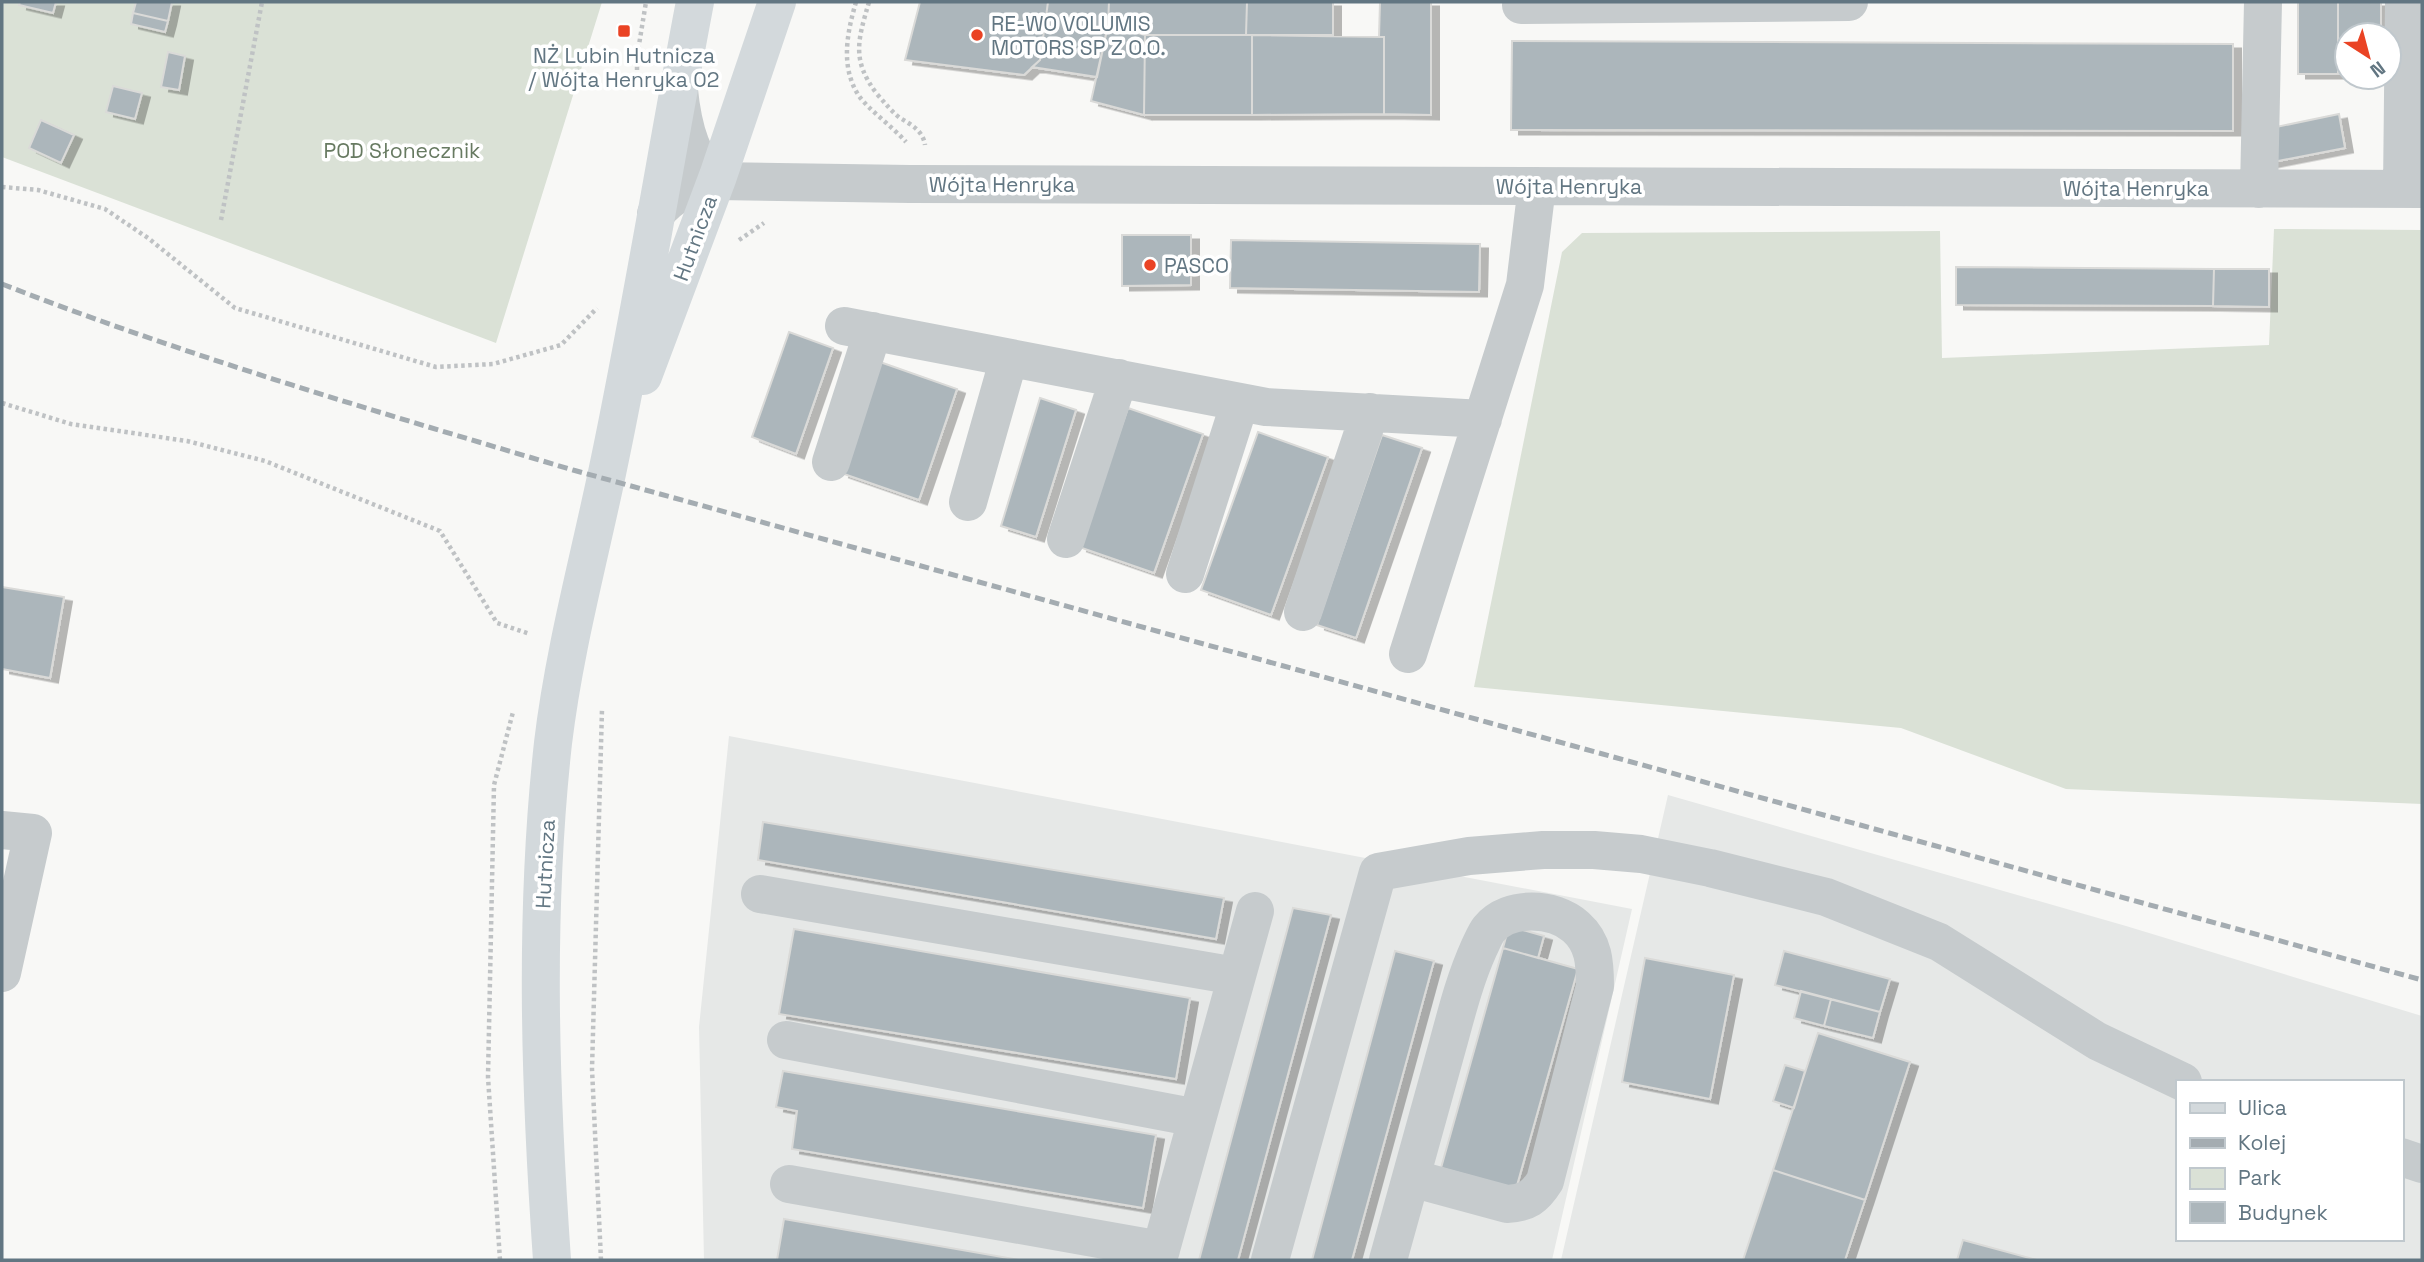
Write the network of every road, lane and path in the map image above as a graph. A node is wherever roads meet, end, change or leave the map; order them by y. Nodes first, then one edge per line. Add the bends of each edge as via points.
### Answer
1 (262, 2) edge
2 (695, 2) edge
3 (777, 2) edge
4 (856, 2) edge
5 (869, 2) edge
6 (1849, 2) edge
7 (2263, 2) edge
8 (2404, 2) edge
9 (1521, 5) dead end
10 (679, 90) junction
11 (716, 181) junction
12 (918, 184) junction
13 (1537, 186) junction
14 (2, 187) edge
15 (2259, 189) junction
16 (2412, 189) edge
17 (656, 214) junction
18 (221, 220) dead end
19 (766, 222) dead end
20 (736, 242) dead end
21 (600, 304) dead end
22 (1009, 358) junction
23 (1119, 378) junction
24 (1240, 402) junction
25 (2, 403) edge
26 (1370, 412) junction
27 (1483, 419) junction
28 (831, 462) dead end
29 (607, 473) junction
30 (968, 502) dead end
31 (1066, 539) dead end
32 (1185, 574) dead end
33 (1303, 612) dead end
34 (534, 635) dead end
35 (1408, 654) dead end
36 (602, 708) dead end
37 (2, 830) edge
38 (760, 894) dead end
39 (1255, 911) dead end
40 (2, 973) edge
41 (1236, 976) junction
42 (786, 1040) dead end
43 (2179, 1080) edge
44 (1197, 1118) junction
45 (2403, 1158) edge
46 (2422, 1164) edge
47 (1411, 1178) junction
48 (789, 1184) dead end
49 (1159, 1255) edge
50 (552, 1260) edge
51 (601, 1260) edge
52 (1270, 1260) edge
53 (1388, 1260) edge

1 - 18 path
2 - 10 main road, Hutnicza
3 - 11 main road, Hutnicza
4 - 12 path via 845,54 851,79 860,97 909,146
5 - 12 path via 858,53 863,76 891,111 924,140 926,152
6 - 9 street
7 - 15 street
8 - 16 street
10 - 11 street via 696,155
10 - 17 main road, Hutnicza
11 - 12 street, Wójta Henryka
11 - 17 street, Wójta Henryka via 680,192
11 - 29 main road, Hutnicza
12 - 13 street, Wójta Henryka
13 - 15 street, Wójta Henryka
13 - 27 street via 1525,285
14 - 21 path via 38,190 105,209 148,237 235,308 436,367 493,364 561,345
15 - 16 street, Wójta Henryka
17 - 29 main road, Hutnicza
19 - 20 path
22 - 23 street
22 - 28 street via 858,329
22 - 30 street
23 - 24 street
23 - 31 street
24 - 26 street
24 - 32 street
25 - 34 path via 71,424 187,441 265,461 440,531 497,623
26 - 27 street
26 - 33 street
27 - 35 street
29 - 50 main road, Hutnicza via 560,690 547,809 540,1026
36 - 51 path via 592,1069
37 - 40 street via 33,833
38 - 41 street
39 - 41 street
41 - 44 street
42 - 44 street
43 - 52 street via 2098,1041 1939,942 1826,897 1641,854 1594,850 1469,856 1378,872
44 - 49 street
45 - 46 street
47 - 47 street via 1467,975 1488,930 1505,916 1524,912 1553,914 1575,926 1595,960 1595,986 1545,1181 1536,1195 1507,1204
47 - 53 street
48 - 49 street

